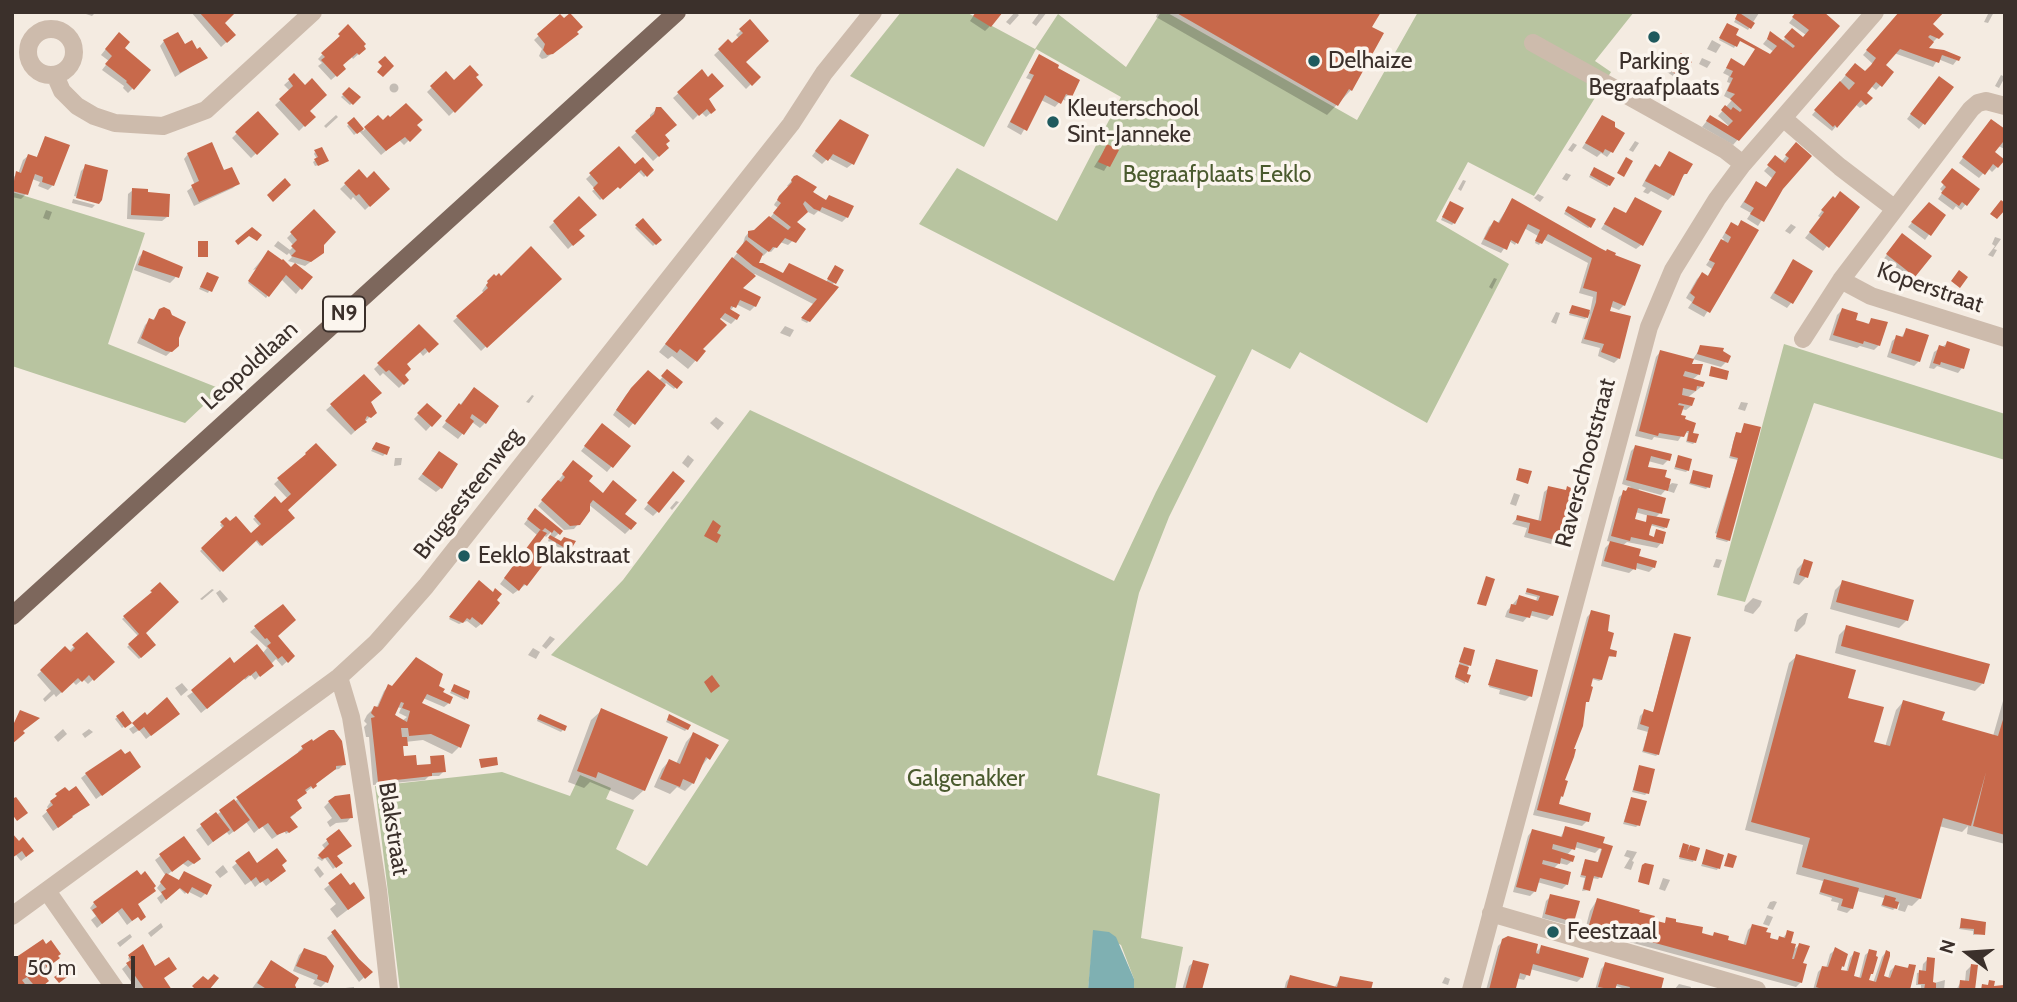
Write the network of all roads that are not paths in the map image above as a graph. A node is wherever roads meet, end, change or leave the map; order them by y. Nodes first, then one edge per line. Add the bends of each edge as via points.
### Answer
1 (313, 12) edge
2 (677, 12) edge
3 (873, 12) edge
4 (1875, 12) edge
5 (1533, 43) dead end
6 (55, 75) dead end
7 (2005, 106) edge
8 (1783, 118) junction
9 (1744, 164) junction
10 (1895, 209) junction
11 (1841, 280) junction
12 (2005, 338) edge
13 (1804, 339) dead end
14 (12, 616) edge
15 (339, 677) junction
16 (47, 891) junction
17 (1491, 913) junction
18 (12, 916) edge
19 (116, 990) edge
20 (389, 990) edge
21 (1471, 990) edge
22 (1757, 990) edge

1 - 6 street via 206,110 163,126 115,123 94,116 77,107
2 - 14 main road, Leopoldlaan / N9
3 - 15 street, Brugsesteenweg via 824,73 791,124 426,586
4 - 8 street, Raverschootstraat
5 - 9 street
7 - 10 street via 1986,101 1975,106
8 - 9 street, Raverschootstraat
8 - 10 street
9 - 17 street, Raverschootstraat via 1685,248 1649,327
10 - 11 street
11 - 12 street, Koperstraat via 1871,296
11 - 13 street
15 - 16 street, Brugsesteenweg
15 - 20 street, Blakstraat via 358,760
16 - 18 street, Brugsesteenweg
16 - 19 street
17 - 21 street, Raverschootstraat
17 - 22 street

